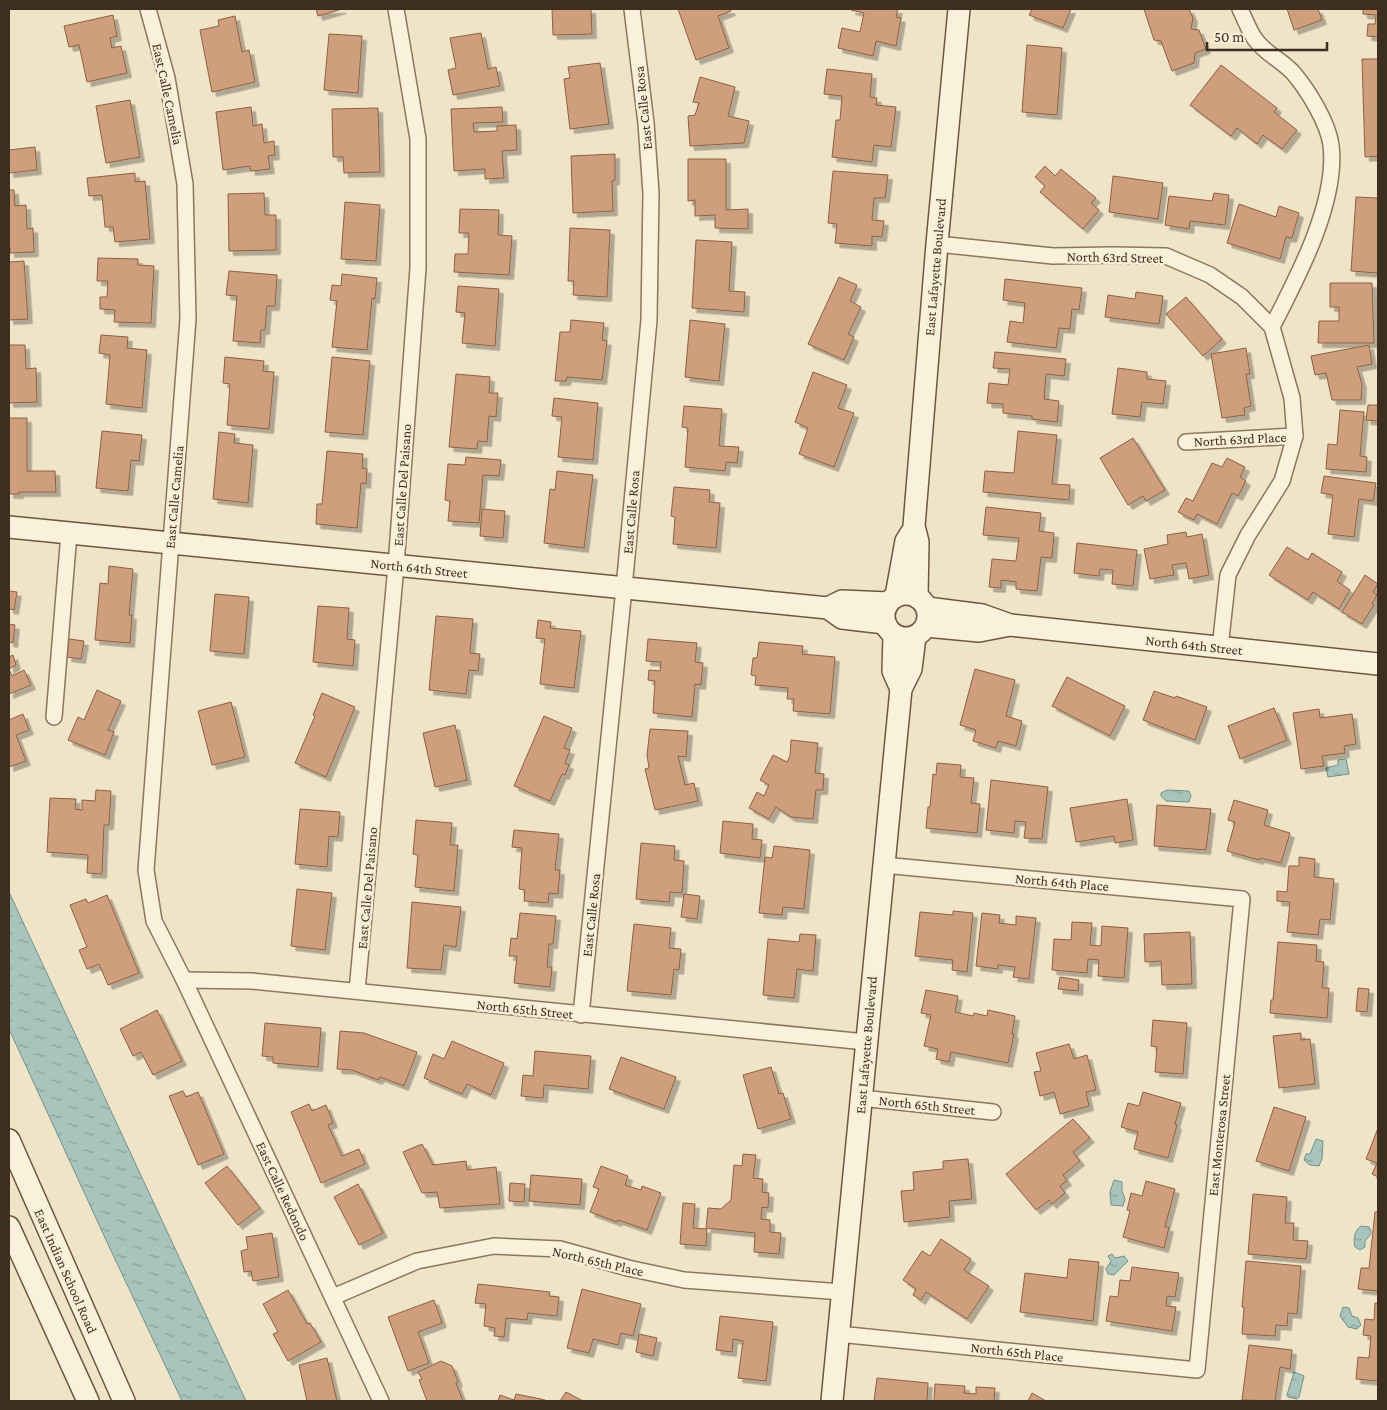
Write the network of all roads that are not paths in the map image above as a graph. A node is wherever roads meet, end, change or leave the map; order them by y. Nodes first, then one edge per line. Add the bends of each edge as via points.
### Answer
1 (148, 9) edge
2 (396, 9) edge
3 (632, 9) edge
4 (959, 9) edge
5 (1240, 9) edge
6 (937, 244) junction
7 (1272, 327) junction
8 (1294, 436) junction
9 (1186, 442) dead end
10 (914, 526) junction
11 (9, 527) edge
12 (69, 533) junction
13 (170, 543) junction
14 (396, 566) junction
15 (624, 588) junction
16 (892, 599) junction
17 (828, 608) junction
18 (921, 617) junction
19 (889, 629) junction
20 (1220, 648) junction
21 (1378, 664) edge
22 (901, 689) junction
23 (54, 717) dead end
24 (883, 865) junction
25 (1242, 899) joint
26 (184, 980) junction
27 (357, 991) junction
28 (581, 1014) junction
29 (866, 1042) junction
30 (861, 1098) junction
31 (993, 1112) dead end
32 (9, 1140) edge
33 (9, 1227) edge
34 (842, 1292) junction
35 (333, 1297) junction
36 (838, 1334) junction
37 (1196, 1370) joint
38 (88, 1401) edge
39 (124, 1401) edge
40 (381, 1401) edge
41 (832, 1401) edge

1 - 13 street, East Calle Camelia via 167,78 185,184 188,320
2 - 14 street, East Calle Del Paisano via 418,139 418,268
3 - 15 street, East Calle Rosa via 651,193 648,320
4 - 6 street, East Lafayette Boulevard
5 - 7 street via 1256,40 1294,73 1319,111 1331,145 1328,192 1308,256
6 - 7 street, North 63rd Street via 1052,256 1166,256 1210,274 1242,297
6 - 10 street, East Lafayette Boulevard
7 - 8 street via 1292,398
8 - 9 street, North 63rd Place
8 - 20 street via 1282,481 1248,535 1228,575
10 - 16 street, East Lafayette Boulevard via 906,541
10 - 18 street, East Lafayette Boulevard via 918,542
11 - 12 street, North 64th Street
12 - 13 street, North 64th Street
12 - 23 street
13 - 14 street, North 64th Street
13 - 26 street, East Calle Camelia via 146,870 154,921
14 - 15 street, North 64th Street
14 - 27 street, East Calle Del Paisano
15 - 17 street, North 64th Street
15 - 28 street, East Calle Rosa
16 - 17 street, North 64th Street via 842,601
16 - 18 street, North 64th Street via 903,594
16 - 19 street, East Lafayette Boulevard via 884,613
17 - 19 street, North 64th Street via 842,618
18 - 19 street, North 64th Street via 904,639
18 - 20 street, North 64th Street via 982,615 1010,625
18 - 22 street, East Lafayette Boulevard via 911,669
19 - 22 street, East Lafayette Boulevard via 893,671
20 - 21 street, North 64th Street
22 - 24 street, East Lafayette Boulevard
24 - 25 street, North 64th Place
24 - 29 street, East Lafayette Boulevard
25 - 37 street, East Monterosa Street
26 - 27 street, North 65th Street via 252,981
26 - 35 street, East Calle Redondo
27 - 28 street, North 65th Street
28 - 29 street, North 65th Street
29 - 30 street, East Lafayette Boulevard
30 - 31 street, North 65th Street
30 - 34 street, East Lafayette Boulevard
32 - 39 street, East Indian School Road
33 - 38 street
34 - 35 street, North 65th Place via 684,1280 560,1249 494,1246 417,1261
34 - 36 street, East Lafayette Boulevard
35 - 40 street, East Calle Redondo
36 - 37 street, North 65th Place
36 - 41 street, East Lafayette Boulevard

